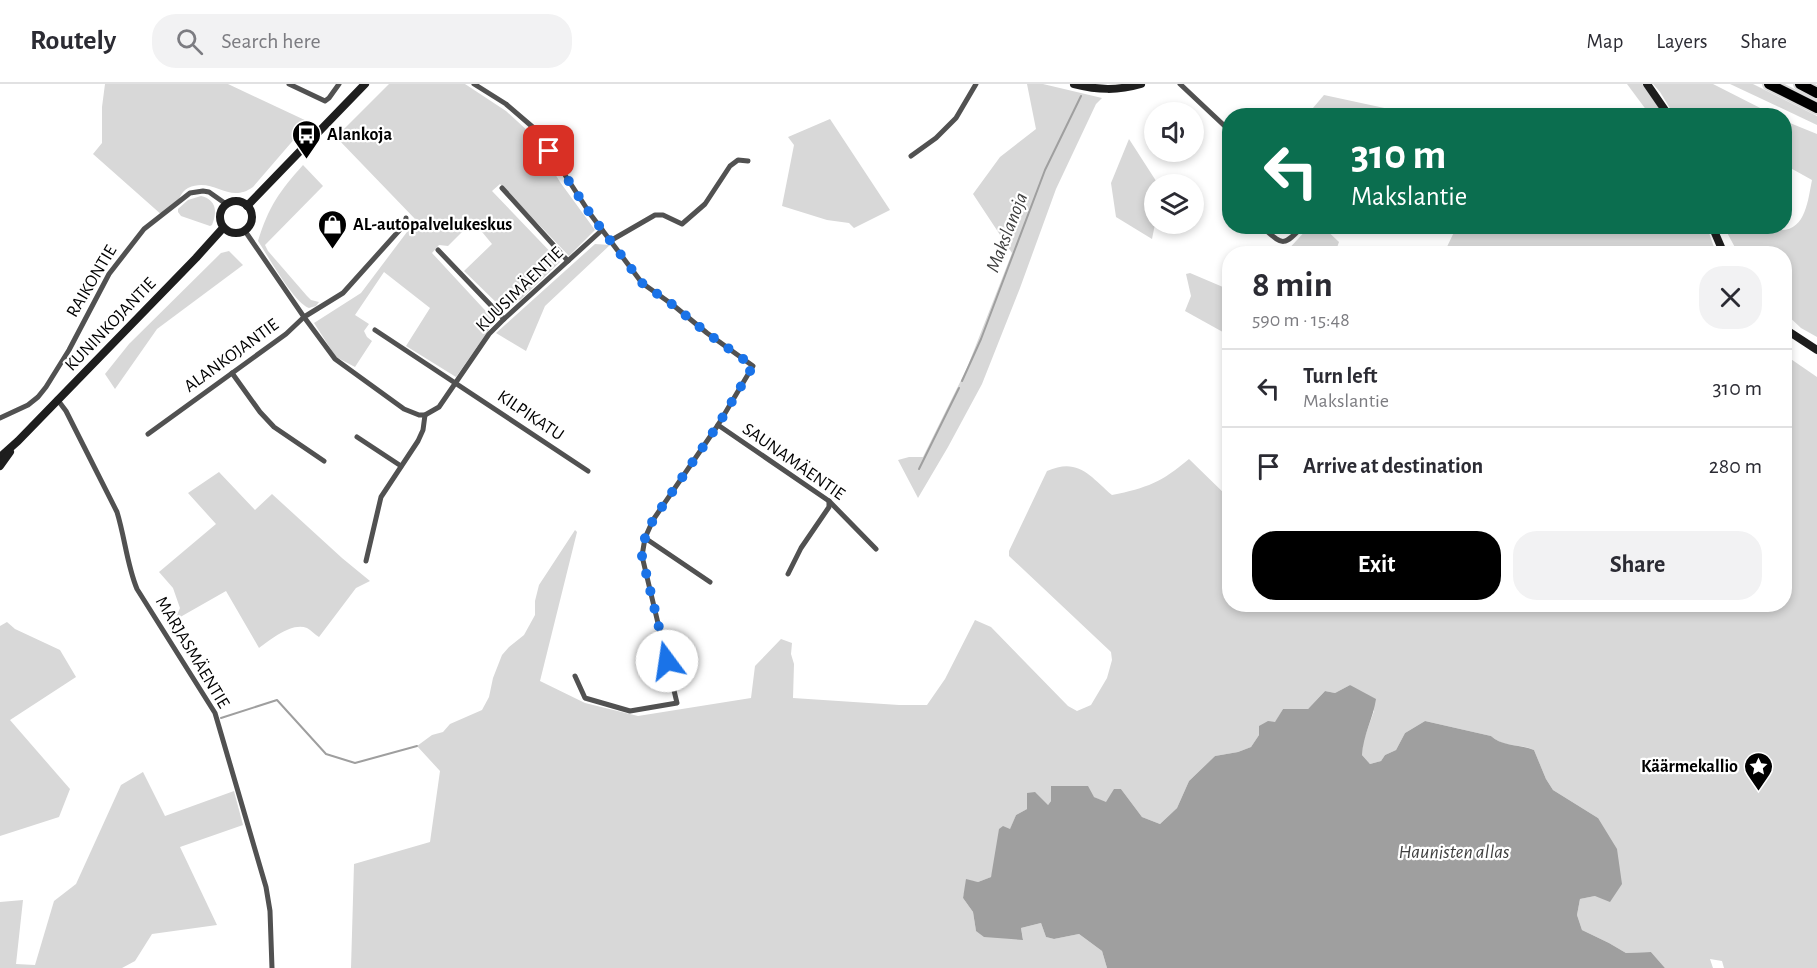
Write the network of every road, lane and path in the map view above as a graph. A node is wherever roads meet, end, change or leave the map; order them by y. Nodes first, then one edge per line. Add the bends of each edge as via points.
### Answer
1 (289, 84) edge
2 (339, 84) edge
3 (365, 84) edge
4 (474, 84) edge
5 (976, 84) edge
6 (1074, 84) edge
7 (1141, 84) edge
8 (1180, 84) edge
9 (1647, 84) edge
10 (1769, 84) edge
11 (1800, 84) edge
12 (1817, 93) edge
13 (1664, 108) edge
14 (1817, 108) edge
15 (1222, 123) edge
16 (911, 156) dead end
17 (748, 161) dead end
18 (502, 188) dead end
19 (226, 204) junction
20 (247, 206) junction
21 (406, 218) dead end
22 (223, 228) junction
23 (602, 230) junction
24 (245, 231) junction
25 (1271, 234) edge
26 (1296, 234) edge
27 (610, 241) junction
28 (438, 250) dead end
29 (568, 261) junction
30 (304, 316) junction
31 (504, 319) junction
32 (375, 330) dead end
33 (1792, 334) edge
34 (1817, 350) edge
35 (232, 373) junction
36 (457, 383) junction
37 (57, 399) junction
38 (425, 415) junction
39 (0, 418) edge
40 (718, 425) junction
41 (148, 434) dead end
42 (357, 437) dead end
43 (18, 441) junction
44 (0, 457) edge
45 (324, 461) dead end
46 (0, 466) edge
47 (401, 466) junction
48 (588, 471) dead end
49 (829, 501) junction
50 (645, 538) junction
51 (876, 549) dead end
52 (366, 561) dead end
53 (788, 574) dead end
54 (710, 582) dead end
55 (576, 676) dead end
56 (272, 968) edge

1 - 2 street via 325,101
3 - 20 main road
4 - 23 street via 535,129
5 - 16 street via 951,124
6 - 7 main road via 1106,90
8 - 15 street
9 - 13 main road
10 - 14 highway
11 - 12 highway
17 - 27 street via 738,160 730,166 705,204 682,224 655,215
18 - 29 street
19 - 20 main road via 239,201
19 - 22 main road via 220,213
19 - 39 street, RAIKONTIE via 208,192 190,193 144,229 109,274 46,387 28,405
20 - 24 main road via 252,216
21 - 30 street via 405,224 343,293
22 - 24 main road via 231,233
22 - 37 main road, KUNINKOJANTIE
23 - 27 street
23 - 29 street, KUUSIMÄENTIE
24 - 30 street, ALANKOJANTIE
25 - 26 street via 1285,243
27 - 40 street via 642,283 753,366
28 - 31 street
29 - 31 street, KUUSIMÄENTIE
30 - 35 street, ALANKOJANTIE
30 - 38 street via 334,359 404,409
31 - 36 street, KUUSIMÄENTIE via 489,334
32 - 36 street, KILPIKATU
33 - 34 main road
35 - 41 street, ALANKOJANTIE
35 - 45 street via 274,427
36 - 38 street, KUUSIMÄENTIE via 439,407
36 - 48 street, KILPIKATU
37 - 43 main road, KUNINKOJANTIE
37 - 56 street, MARJASMÄENTIE via 117,512 137,590 214,713 266,887
38 - 47 street via 418,441
40 - 49 street, SAUNAMÄENTIE
40 - 50 street via 653,520
42 - 47 street
43 - 44 main road, KUNINKOJANTIE
43 - 46 main road, KUNINKOJANTIE
47 - 52 street via 381,497
49 - 51 street, SAUNAMÄENTIE
49 - 53 street
50 - 54 street
50 - 55 street via 642,556 677,702 630,711 585,698

